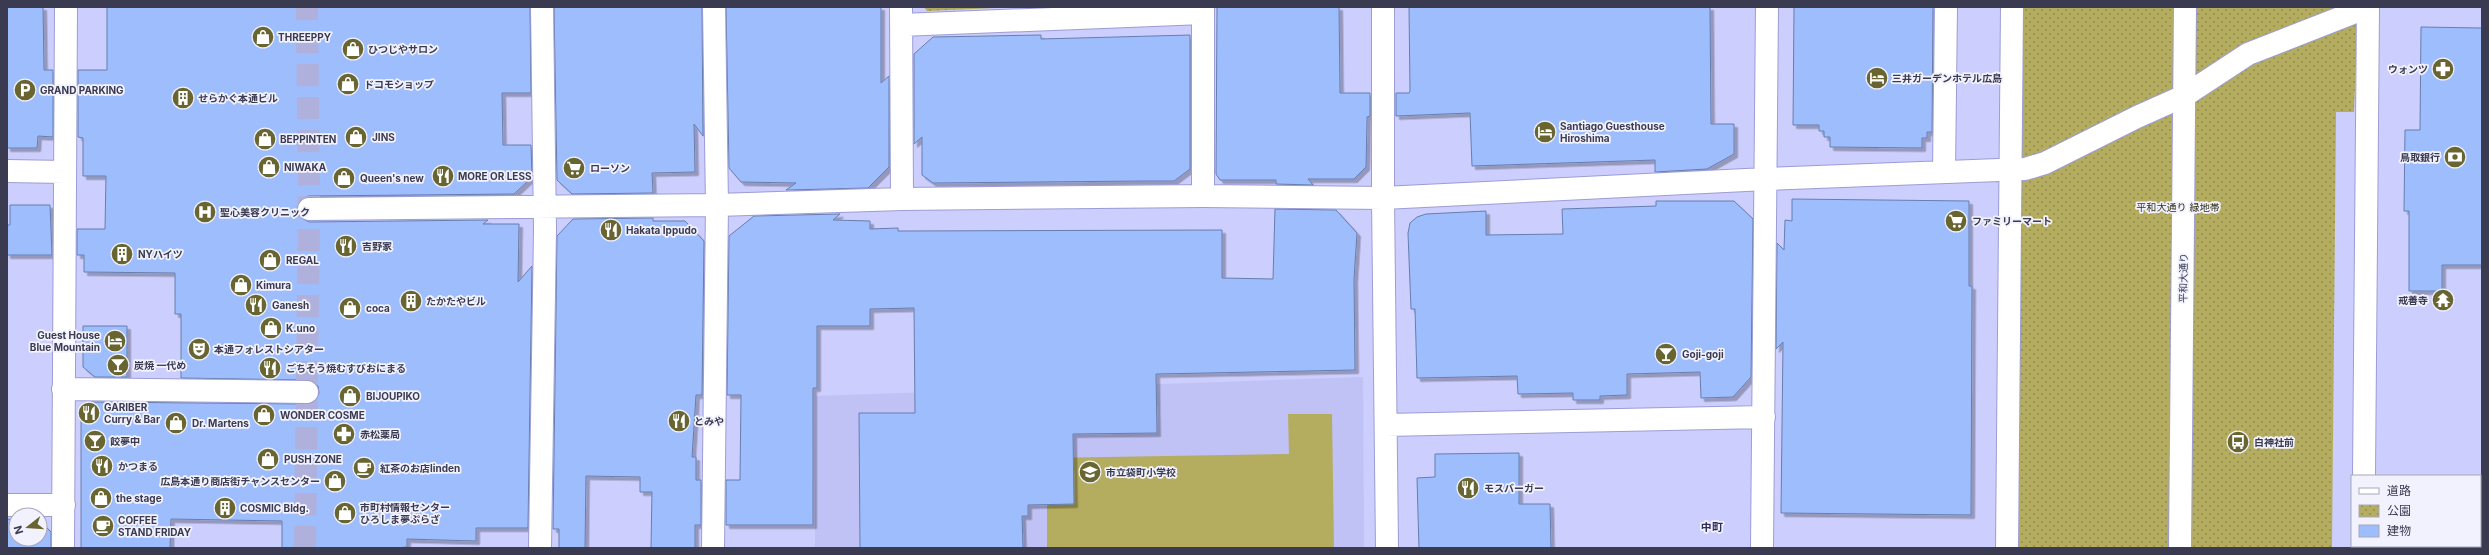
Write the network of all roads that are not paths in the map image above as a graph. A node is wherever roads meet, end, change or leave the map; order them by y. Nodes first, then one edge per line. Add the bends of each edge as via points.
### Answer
1 (66, 7) edge
2 (542, 7) edge
3 (714, 7) edge
4 (1383, 7) edge
5 (1767, 7) edge
6 (1946, 7) edge
7 (2012, 7) edge
8 (2185, 7) edge
9 (2368, 7) edge
10 (1203, 10) edge
11 (901, 16) edge
12 (2184, 96) junction
13 (2011, 170) junction
14 (7, 171) edge
15 (1944, 171) junction
16 (65, 172) junction
17 (1766, 179) junction
18 (1203, 196) junction
19 (1383, 198) junction
20 (902, 199) junction
21 (717, 205) junction
22 (544, 206) junction
23 (309, 209) dead end
24 (63, 389) junction
25 (307, 392) dead end
26 (1764, 417) junction
27 (1386, 425) junction
28 (2364, 475) edge
29 (7, 505) edge
30 (64, 506) junction
31 (63, 548) edge
32 (540, 548) edge
33 (714, 548) edge
34 (1387, 548) edge
35 (1762, 548) edge
36 (2007, 548) edge
37 (2180, 548) edge

1 - 16 street
2 - 22 street
3 - 21 street
4 - 19 street
5 - 17 street
6 - 15 street
7 - 13 street
8 - 12 street, 平和大通り
9 - 12 street via 2248,54
9 - 28 street
10 - 11 street
10 - 18 street
11 - 20 street
12 - 13 street via 2045,163
12 - 37 street, 平和大通り
13 - 15 street
13 - 36 street
14 - 16 street
15 - 17 street
16 - 24 street
17 - 19 street
17 - 26 street
18 - 19 street
18 - 20 street
19 - 27 street
20 - 21 street
21 - 22 street
21 - 33 street
22 - 23 street
22 - 32 street
24 - 25 street
24 - 30 street
26 - 27 street
26 - 35 street
27 - 34 street
29 - 30 street
30 - 31 street

